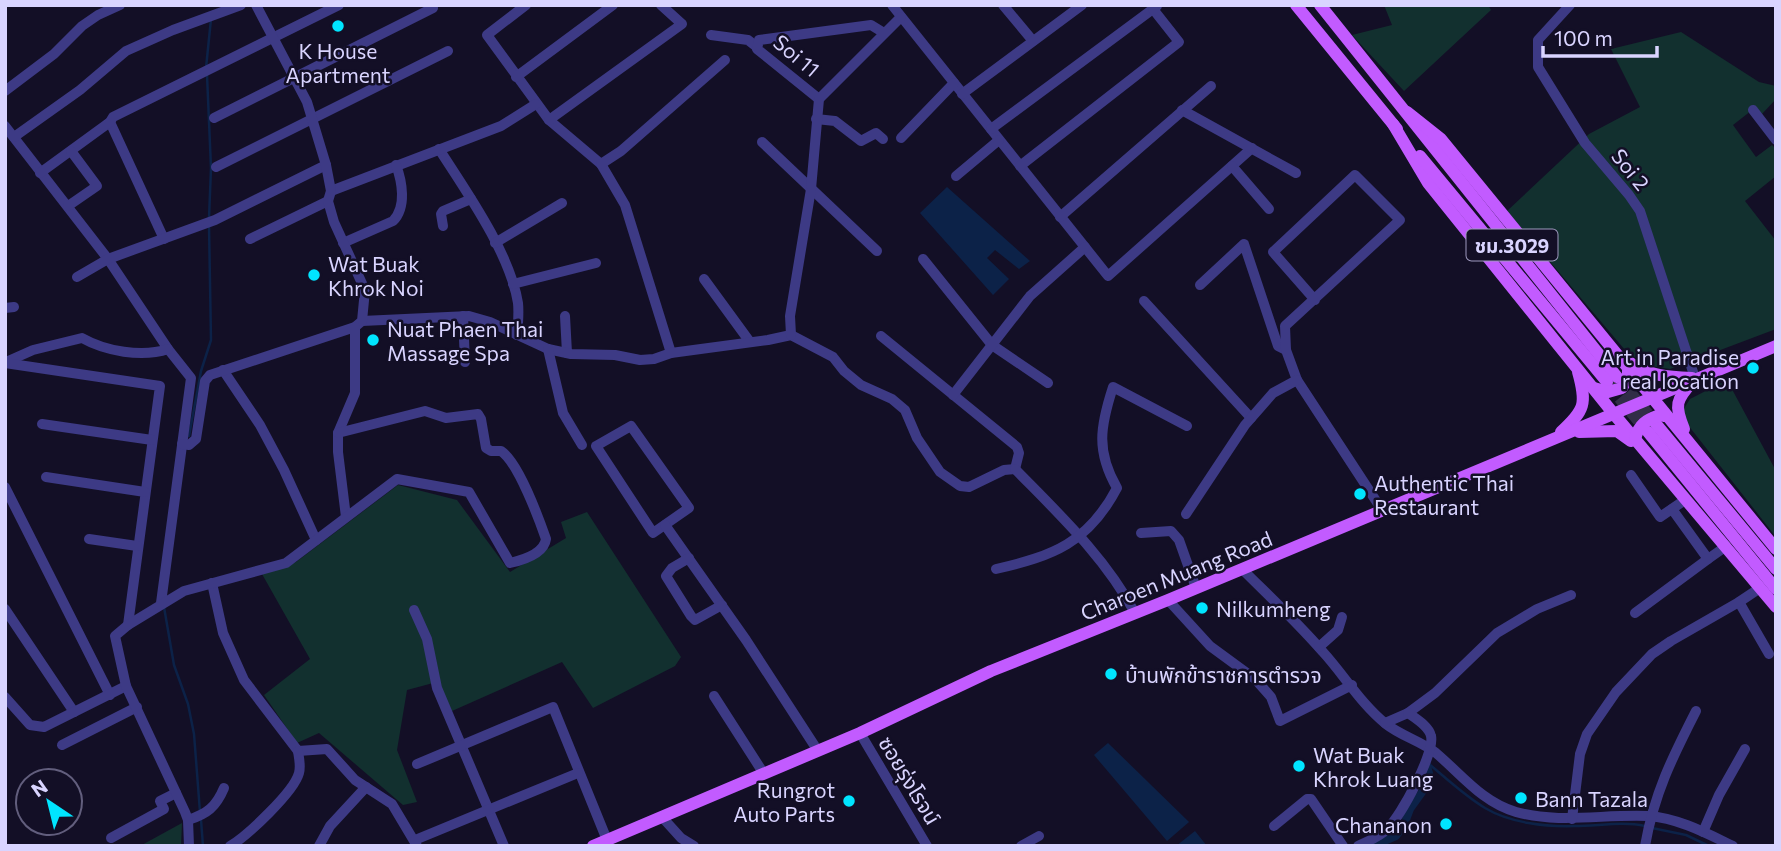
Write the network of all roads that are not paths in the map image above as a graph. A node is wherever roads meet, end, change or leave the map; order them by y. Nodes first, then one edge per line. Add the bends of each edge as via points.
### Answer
1 (120, 5) edge
2 (241, 5) edge
3 (256, 5) edge
4 (339, 5) edge
5 (526, 5) edge
6 (613, 5) edge
7 (661, 5) edge
8 (892, 5) edge
9 (1003, 5) edge
10 (1082, 5) edge
11 (1296, 5) edge
12 (1320, 5) edge
13 (1570, 5) edge
14 (1155, 7) edge
15 (433, 8) dead end
16 (901, 17) junction
17 (884, 33) junction
18 (711, 36) dead end
19 (274, 39) junction
20 (1033, 41) junction
21 (758, 47) junction
22 (449, 51) dead end
23 (725, 60) dead end
24 (516, 77) junction
25 (295, 78) junction
26 (954, 83) junction
27 (1211, 86) dead end
28 (5, 91) edge
29 (962, 94) junction
30 (819, 99) junction
31 (536, 104) junction
32 (1182, 110) junction
33 (1753, 110) dead end
34 (1407, 112) junction
35 (214, 118) dead end
36 (816, 119) junction
37 (312, 120) junction
38 (549, 120) junction
39 (110, 122) junction
40 (1393, 124) junction
41 (5, 126) edge
42 (990, 129) junction
43 (14, 137) junction
44 (901, 138) dead end
45 (883, 139) dead end
46 (999, 140) junction
47 (1776, 140) edge
48 (762, 142) dead end
49 (1252, 148) junction
50 (439, 149) junction
51 (71, 150) junction
52 (601, 164) junction
53 (326, 165) junction
54 (397, 165) junction
55 (1020, 166) junction
56 (1232, 166) junction
57 (216, 167) dead end
58 (40, 173) junction
59 (1296, 173) dead end
60 (957, 176) dead end
61 (811, 189) junction
62 (330, 196) junction
63 (471, 199) junction
64 (562, 203) dead end
65 (68, 206) junction
66 (1269, 209) dead end
67 (1060, 217) junction
68 (443, 226) dead end
69 (164, 239) junction
70 (250, 239) dead end
71 (343, 243) junction
72 (495, 243) junction
73 (1085, 247) junction
74 (877, 251) dead end
75 (108, 258) junction
76 (923, 259) dead end
77 (596, 263) dead end
78 (78, 276) dead end
79 (704, 279) dead end
80 (513, 284) junction
81 (1200, 285) dead end
82 (1315, 300) junction
83 (1144, 301) dead end
84 (463, 316) junction
85 (565, 316) dead end
86 (359, 324) junction
87 (517, 335) junction
88 (792, 335) junction
89 (881, 336) dead end
90 (750, 342) junction
91 (992, 345) junction
92 (1776, 345) edge
93 (168, 349) junction
94 (548, 349) junction
95 (1286, 350) junction
96 (1613, 351) junction
97 (567, 353) junction
98 (671, 353) junction
99 (465, 362) dead end
100 (6, 363) edge
101 (1628, 367) junction
102 (1577, 368) junction
103 (223, 370) junction
104 (1695, 378) junction
105 (1297, 380) junction
106 (1048, 383) dead end
107 (1594, 388) junction
108 (953, 395) junction
109 (1651, 397) junction
110 (1613, 413) junction
111 (1251, 418) junction
112 (1671, 419) junction
113 (42, 424) dead end
114 (1187, 426) dead end
115 (338, 433) junction
116 (1556, 437) junction
117 (1635, 439) junction
118 (1688, 439) junction
119 (152, 440) junction
120 (182, 444) junction
121 (582, 445) dead end
122 (1646, 452) junction
123 (1015, 468) junction
124 (1631, 475) dead end
125 (46, 477) dead end
126 (5, 487) edge
127 (145, 492) junction
128 (1685, 500) junction
129 (1672, 509) junction
130 (1382, 510) junction
131 (1186, 514) dead end
132 (346, 517) junction
133 (665, 525) junction
134 (1141, 533) dead end
135 (1081, 536) junction
136 (89, 539) dead end
137 (316, 540) junction
138 (137, 546) junction
139 (1725, 547) junction
140 (1776, 549) edge
141 (689, 558) junction
142 (1708, 559) junction
143 (996, 569) dead end
144 (1242, 569) junction
145 (1776, 569) edge
146 (212, 583) junction
147 (1196, 588) junction
148 (1760, 588) junction
149 (1776, 589) edge
150 (1571, 595) dead end
151 (1168, 600) junction
152 (1739, 602) junction
153 (161, 603) junction
154 (722, 605) junction
155 (1776, 607) edge
156 (5, 609) edge
157 (414, 610) dead end
158 (1135, 613) junction
159 (1635, 613) dead end
160 (1342, 617) dead end
161 (128, 625) junction
162 (1319, 647) junction
163 (1769, 654) dead end
164 (1352, 685) junction
165 (126, 686) junction
166 (110, 695) junction
167 (713, 696) dead end
168 (5, 697) edge
169 (137, 707) junction
170 (1696, 711) dead end
171 (74, 712) junction
172 (1408, 713) junction
173 (1385, 723) junction
174 (860, 733) junction
175 (62, 745) dead end
176 (462, 745) junction
177 (1431, 749) junction
178 (1745, 749) dead end
179 (298, 751) junction
180 (818, 751) junction
181 (417, 764) dead end
182 (579, 773) junction
183 (764, 774) junction
184 (366, 787) junction
185 (224, 788) dead end
186 (176, 793) junction
187 (489, 811) junction
188 (662, 817) junction
189 (1650, 817) junction
190 (1572, 819) junction
191 (188, 820) junction
192 (1274, 826) dead end
193 (1703, 832) junction
194 (1039, 836) dead end
195 (111, 838) dead end
196 (607, 840) junction
197 (416, 843) edge
198 (188, 846) edge
199 (230, 846) edge
200 (318, 846) edge
201 (504, 846) edge
202 (593, 846) edge
203 (694, 846) edge
204 (927, 846) edge
205 (1021, 846) edge
206 (1343, 846) edge
207 (1359, 846) edge
208 (1645, 846) edge
209 (1732, 846) edge

1 - 28 street via 82,26
2 - 43 street via 126,51
3 - 19 street
4 - 19 street
5 - 24 street via 487,35
6 - 24 street
7 - 38 street via 682,24
8 - 16 street
9 - 20 street
10 - 20 street
11 - 40 main road, ชม.3029
12 - 34 main road, ชม.3029
13 - 104 street, Soi 2 via 1538,40 1538,66 1585,143 1640,211
14 - 42 street
14 - 55 street via 1179,41
15 - 25 street
16 - 17 street
16 - 26 street
17 - 21 street, Soi 11 via 871,26 759,40
17 - 30 street
18 - 21 street via 748,40
19 - 25 street
19 - 39 street
20 - 29 street
21 - 30 street, Soi 11
22 - 37 street
23 - 52 street
24 - 31 street
25 - 35 street
25 - 37 street
26 - 29 street
26 - 44 street
27 - 32 street
29 - 42 street
30 - 36 street
31 - 38 street
31 - 50 street via 501,126
32 - 49 street
32 - 67 street
33 - 47 street
34 - 40 main road, ชม.3029 via 1612,380
34 - 96 main road via 1441,139
36 - 45 street via 835,121 861,141 876,133
36 - 61 street
37 - 53 street
37 - 57 street
38 - 52 street
39 - 51 street
39 - 69 street
40 - 102 main road via 1428,183
41 - 43 street
42 - 46 street
43 - 58 street
46 - 55 street
46 - 60 street
48 - 61 street
49 - 56 street
49 - 59 street
50 - 54 street
50 - 63 street
51 - 58 street
51 - 65 street via 97,186
52 - 98 street via 625,205
53 - 62 street
53 - 69 street via 218,219
54 - 62 street
54 - 71 street via 402,181 398,216
55 - 67 street
56 - 66 street
56 - 73 street via 1108,276
58 - 65 street
61 - 74 street
61 - 88 street via 790,316
62 - 70 street
62 - 71 street
63 - 68 street via 443,211
63 - 72 street
64 - 72 street
65 - 75 street
67 - 73 street
69 - 75 street
71 - 86 street via 365,290
72 - 80 street
73 - 91 street via 1030,296
75 - 78 street
75 - 93 street
76 - 91 street
77 - 80 street
79 - 90 street
80 - 87 street
81 - 95 street via 1244,244 1278,346
82 - 82 street via 1400,220 1355,175 1273,252
82 - 95 street via 1286,326
83 - 111 street
84 - 86 street
84 - 87 street
84 - 99 street
85 - 97 street
86 - 103 street
86 - 115 street via 355,393
87 - 94 street
88 - 90 street
88 - 123 street via 834,357 861,385 905,410 940,472 960,486 970,487
89 - 108 street
90 - 98 street
91 - 106 street
91 - 108 street
92 - 104 main road, Charoen Muang Road
93 - 100 street via 155,353 99,348 82,338 33,350
93 - 120 street via 191,378
94 - 97 street
94 - 121 street via 563,414
95 - 105 street
96 - 101 main road
96 - 104 main road via 1641,371
97 - 98 street via 640,360
100 - 119 street via 160,386
101 - 107 main road via 1622,388 1608,392
101 - 109 main road
102 - 107 main road
102 - 116 main road via 1585,396 1580,414
103 - 120 street via 205,381 196,439
103 - 137 street via 260,425
104 - 109 main road, Charoen Muang Road
104 - 118 main road via 1676,410
105 - 111 street via 1273,393
105 - 130 street
107 - 110 main road
108 - 123 street via 1017,447
109 - 110 main road, Charoen Muang Road
109 - 112 main road
110 - 116 main road, Charoen Muang Road
110 - 117 main road
111 - 131 street
112 - 117 main road via 1660,415 1645,420
112 - 118 main road
113 - 119 street
114 - 135 street via 1113,387 1102,443 1105,467 1116,488 1104,512
115 - 132 street
115 - 132 street via 425,411 446,418 478,414 486,448 503,452 509,460 546,539 542,550 510,563 469,492 397,479
116 - 122 main road via 1617,431
116 - 130 main road, Charoen Muang Road
117 - 122 main road
118 - 140 main road
119 - 127 street
120 - 153 street
122 - 128 main road
123 - 135 street
124 - 129 street via 1660,517
125 - 127 street
126 - 166 street
127 - 138 street
128 - 129 street
128 - 139 main road
129 - 142 street
130 - 144 main road, Charoen Muang Road
132 - 137 street
133 - 133 street via 689,509 631,426 596,446 653,533
133 - 141 street
134 - 147 street via 1171,531 1179,540
135 - 143 street via 1036,560
135 - 158 street
136 - 138 street
137 - 146 street via 286,563
138 - 161 street
139 - 142 street
139 - 148 main road
141 - 154 street
141 - 154 street via 666,576 691,616 699,619
142 - 159 street
144 - 147 main road, Charoen Muang Road
144 - 162 street
145 - 149 main road via 1652,428
146 - 153 street
146 - 179 street via 223,633 244,680
147 - 151 main road, Charoen Muang Road
148 - 152 street
148 - 155 main road
150 - 172 street via 1497,633
151 - 158 main road, Charoen Muang Road
151 - 164 street via 1210,646 1255,679 1271,697 1280,721
152 - 163 street
152 - 190 street via 1652,654 1616,692 1587,734 1580,754
153 - 161 street
154 - 180 street
156 - 171 street
157 - 176 street via 427,639 437,688
158 - 174 main road, Charoen Muang Road via 991,671
160 - 162 street via 1338,630
161 - 165 street via 115,636
162 - 164 street
164 - 173 street
165 - 166 street
165 - 169 street
166 - 171 street
167 - 183 street
168 - 171 street via 30,725 44,727
169 - 175 street
169 - 186 street
170 - 189 street via 1662,780
172 - 173 street
172 - 177 street via 1428,730
173 - 177 street
174 - 180 main road, Charoen Muang Road
174 - 204 street, ซอยรุ่งโรจน์
176 - 181 street
176 - 182 street via 553,707
176 - 187 street
177 - 190 street via 1497,805 1546,818
177 - 207 street via 1402,812 1385,832
178 - 193 street
179 - 184 street via 327,749
179 - 199 street via 297,778 260,823
180 - 183 main road, Charoen Muang Road
182 - 187 street
182 - 196 street
183 - 188 main road, Charoen Muang Road
184 - 197 street via 392,804
184 - 200 street via 330,825
185 - 191 street via 211,810
186 - 191 street
186 - 195 street via 160,801 164,809
187 - 197 street
187 - 201 street
188 - 196 main road, Charoen Muang Road
188 - 203 street
189 - 190 street
189 - 193 street
189 - 208 street
191 - 198 street
192 - 206 street via 1311,799
193 - 209 street
194 - 205 street
196 - 202 main road, Charoen Muang Road

